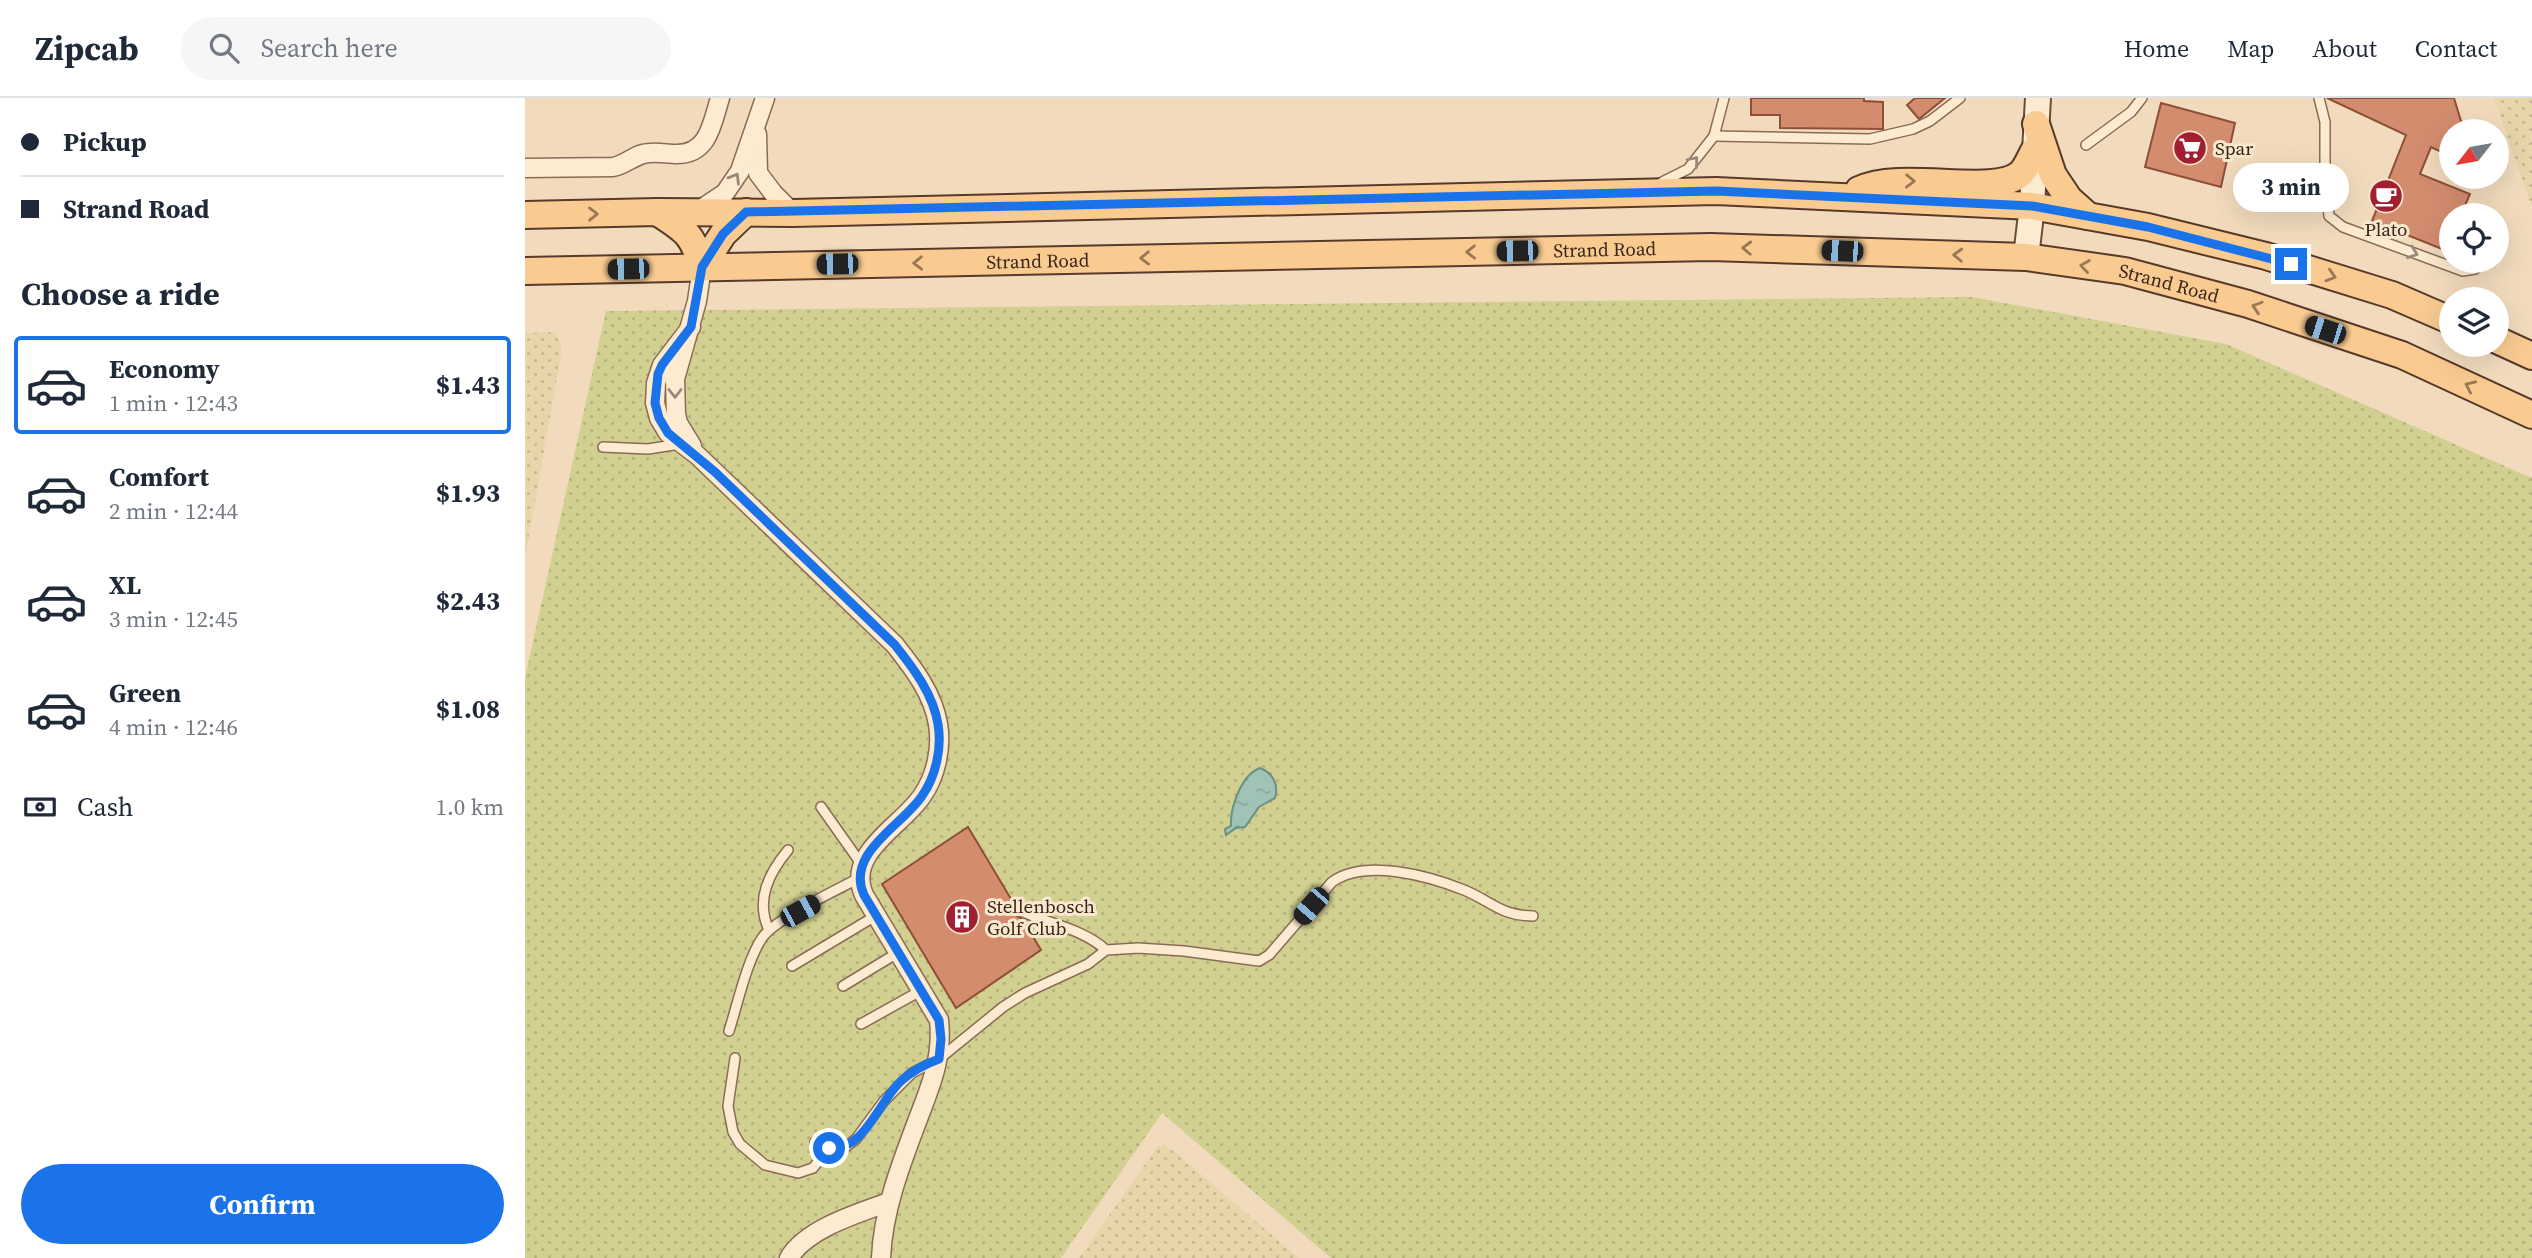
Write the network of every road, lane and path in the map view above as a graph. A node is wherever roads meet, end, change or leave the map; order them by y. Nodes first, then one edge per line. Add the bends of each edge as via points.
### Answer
1 (720, 98) edge
2 (765, 98) edge
3 (1724, 98) edge
4 (1961, 98) edge
5 (2142, 98) edge
6 (2319, 98) edge
7 (2037, 111) edge
8 (756, 127) junction
9 (1714, 136) junction
10 (2087, 145) dead end
11 (2034, 151) junction
12 (525, 168) edge
13 (1623, 194) junction
14 (1845, 197) junction
15 (2032, 206) junction
16 (657, 212) junction
17 (746, 212) junction
18 (694, 213) junction
19 (793, 213) junction
20 (525, 215) edge
21 (2088, 216) junction
22 (2026, 257) junction
23 (2439, 262) edge
24 (702, 267) junction
25 (525, 271) edge
26 (2439, 315) edge
27 (691, 327) junction
28 (2509, 345) edge
29 (2532, 356) edge
30 (2532, 415) edge
31 (682, 443) junction
32 (604, 447) dead end
33 (697, 455) junction
34 (821, 807) dead end
35 (789, 850) dead end
36 (860, 872) junction
37 (1023, 912) dead end
38 (877, 915) junction
39 (1533, 916) dead end
40 (769, 930) junction
41 (1106, 950) junction
42 (899, 952) junction
43 (792, 965) dead end
44 (842, 986) dead end
45 (922, 990) junction
46 (861, 1024) dead end
47 (729, 1031) dead end
48 (736, 1058) dead end
49 (939, 1059) junction
50 (815, 1142) dead end
51 (829, 1148) junction
52 (889, 1202) junction
53 (789, 1258) edge
54 (881, 1258) edge

1 - 12 street via 704,144 694,151 644,154 613,167
2 - 8 street
3 - 9 lane
4 - 9 lane via 1942,106 1930,121 1893,136
5 - 10 lane
6 -> 23 lane via 2325,122 2329,216 2343,227
7 - 11 street
7 - 21 main road via 2053,175
18 -> 8 street via 725,193 740,171
8 - 19 street via 758,173
13 -> 9 lane via 1677,177
14 -> 11 main road via 1889,181 1998,183 2021,173
11 - 15 street
13 - 14 main road via 1716,191
13 - 19 main road
14 - 15 main road
15 - 21 main road
15 - 22 street
16 - 18 main road
20 -> 16 main road
16 - 24 main road via 695,244
17 - 18 main road
17 - 19 main road
17 - 24 main road via 723,234
21 -> 26 main road via 2266,256 2392,295
22 -> 24 main road, Strand Road via 1711,247
30 -> 22 main road, Strand Road via 2402,355 2248,304 2126,271
24 - 25 main road, Strand Road
24 - 27 street
27 - 31 street via 662,365 656,383 659,418 668,433
27 -> 33 street via 678,363 675,405 678,423
28 - 29 main road
31 - 32 lane via 648,449
31 - 33 street
33 - 36 street via 895,645 929,696 939,725 933,777 921,798 874,847
34 - 36 lane
35 - 40 lane via 764,892 762,907
36 - 38 street via 864,895
36 - 40 lane
37 - 41 lane via 1080,934
38 - 42 street
38 - 43 lane
39 - 41 lane via 1511,915 1465,890 1427,878 1358,872 1332,882 1259,961 1184,951
40 - 47 lane via 754,953
41 - 49 lane via 1088,964 1003,1007
42 - 44 lane
42 - 45 street
45 - 46 lane
45 - 49 street via 939,1020
48 - 51 lane via 727,1107 740,1144 765,1165 798,1173 813,1168
49 - 51 lane via 900,1082 856,1139 840,1149
49 - 52 street
50 - 51 lane
52 - 53 street via 817,1233
52 - 54 street

